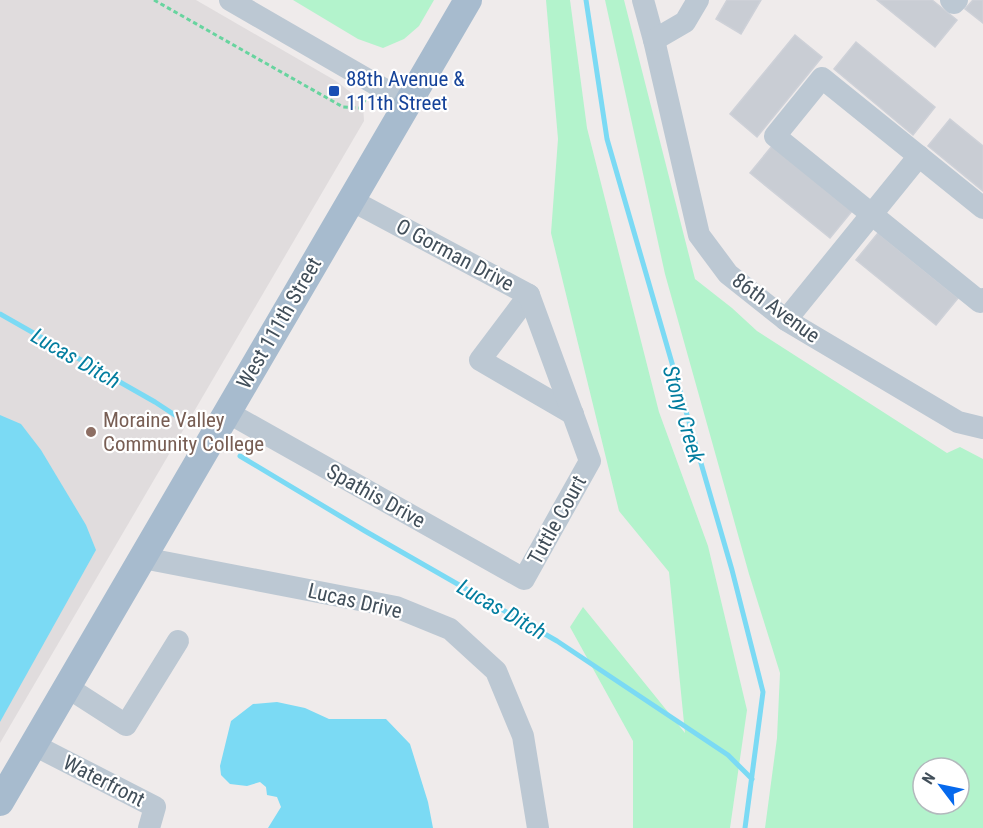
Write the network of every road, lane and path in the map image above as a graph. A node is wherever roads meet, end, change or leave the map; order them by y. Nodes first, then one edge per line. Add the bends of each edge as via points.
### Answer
1 (154, 0) edge
2 (230, 0) edge
3 (468, 0) edge
4 (644, 0) edge
5 (698, 0) edge
6 (951, 0) edge
7 (957, 0) edge
8 (654, 40) junction
9 (408, 104) junction
10 (360, 108) dead end
11 (918, 156) junction
12 (351, 200) junction
13 (983, 207) edge
14 (871, 214) junction
15 (529, 294) junction
16 (983, 299) edge
17 (786, 320) junction
18 (228, 412) junction
19 (573, 414) junction
20 (983, 428) edge
21 (590, 461) joint
22 (143, 558) junction
23 (524, 579) joint
24 (178, 641) dead end
25 (67, 687) junction
26 (34, 745) junction
27 (0, 802) edge
28 (149, 828) edge
29 (538, 828) edge

1 - 10 path via 325,98 343,107
2 - 9 street
3 - 9 main road, West 111th Street
4 - 8 street, 86th Avenue
5 - 8 street via 685,22
6 - 7 street
8 - 17 street, 86th Avenue via 699,235 728,274
9 - 12 main road, West 111th Street
11 - 13 street
11 - 14 street
11 - 14 street via 822,78 795,111 775,136
12 - 15 street, O Gorman Drive
12 - 18 main road, West 111th Street
14 - 16 street via 980,302
14 - 17 street
15 - 19 street, O Gorman Drive
15 - 19 street via 480,360
17 - 20 street, 86th Avenue via 958,422
18 - 22 main road, West 111th Street
18 - 23 street, Spathis Drive
19 - 21 street, O Gorman Drive
21 - 23 street, Tuttle Court
22 - 25 main road, West 111th Street
22 - 29 street, Lucas Drive via 396,607 450,629 496,671 523,736
24 - 25 street via 126,725
25 - 26 main road, West 111th Street
26 - 27 main road, West 111th Street
26 - 28 street, Waterfront via 155,807

